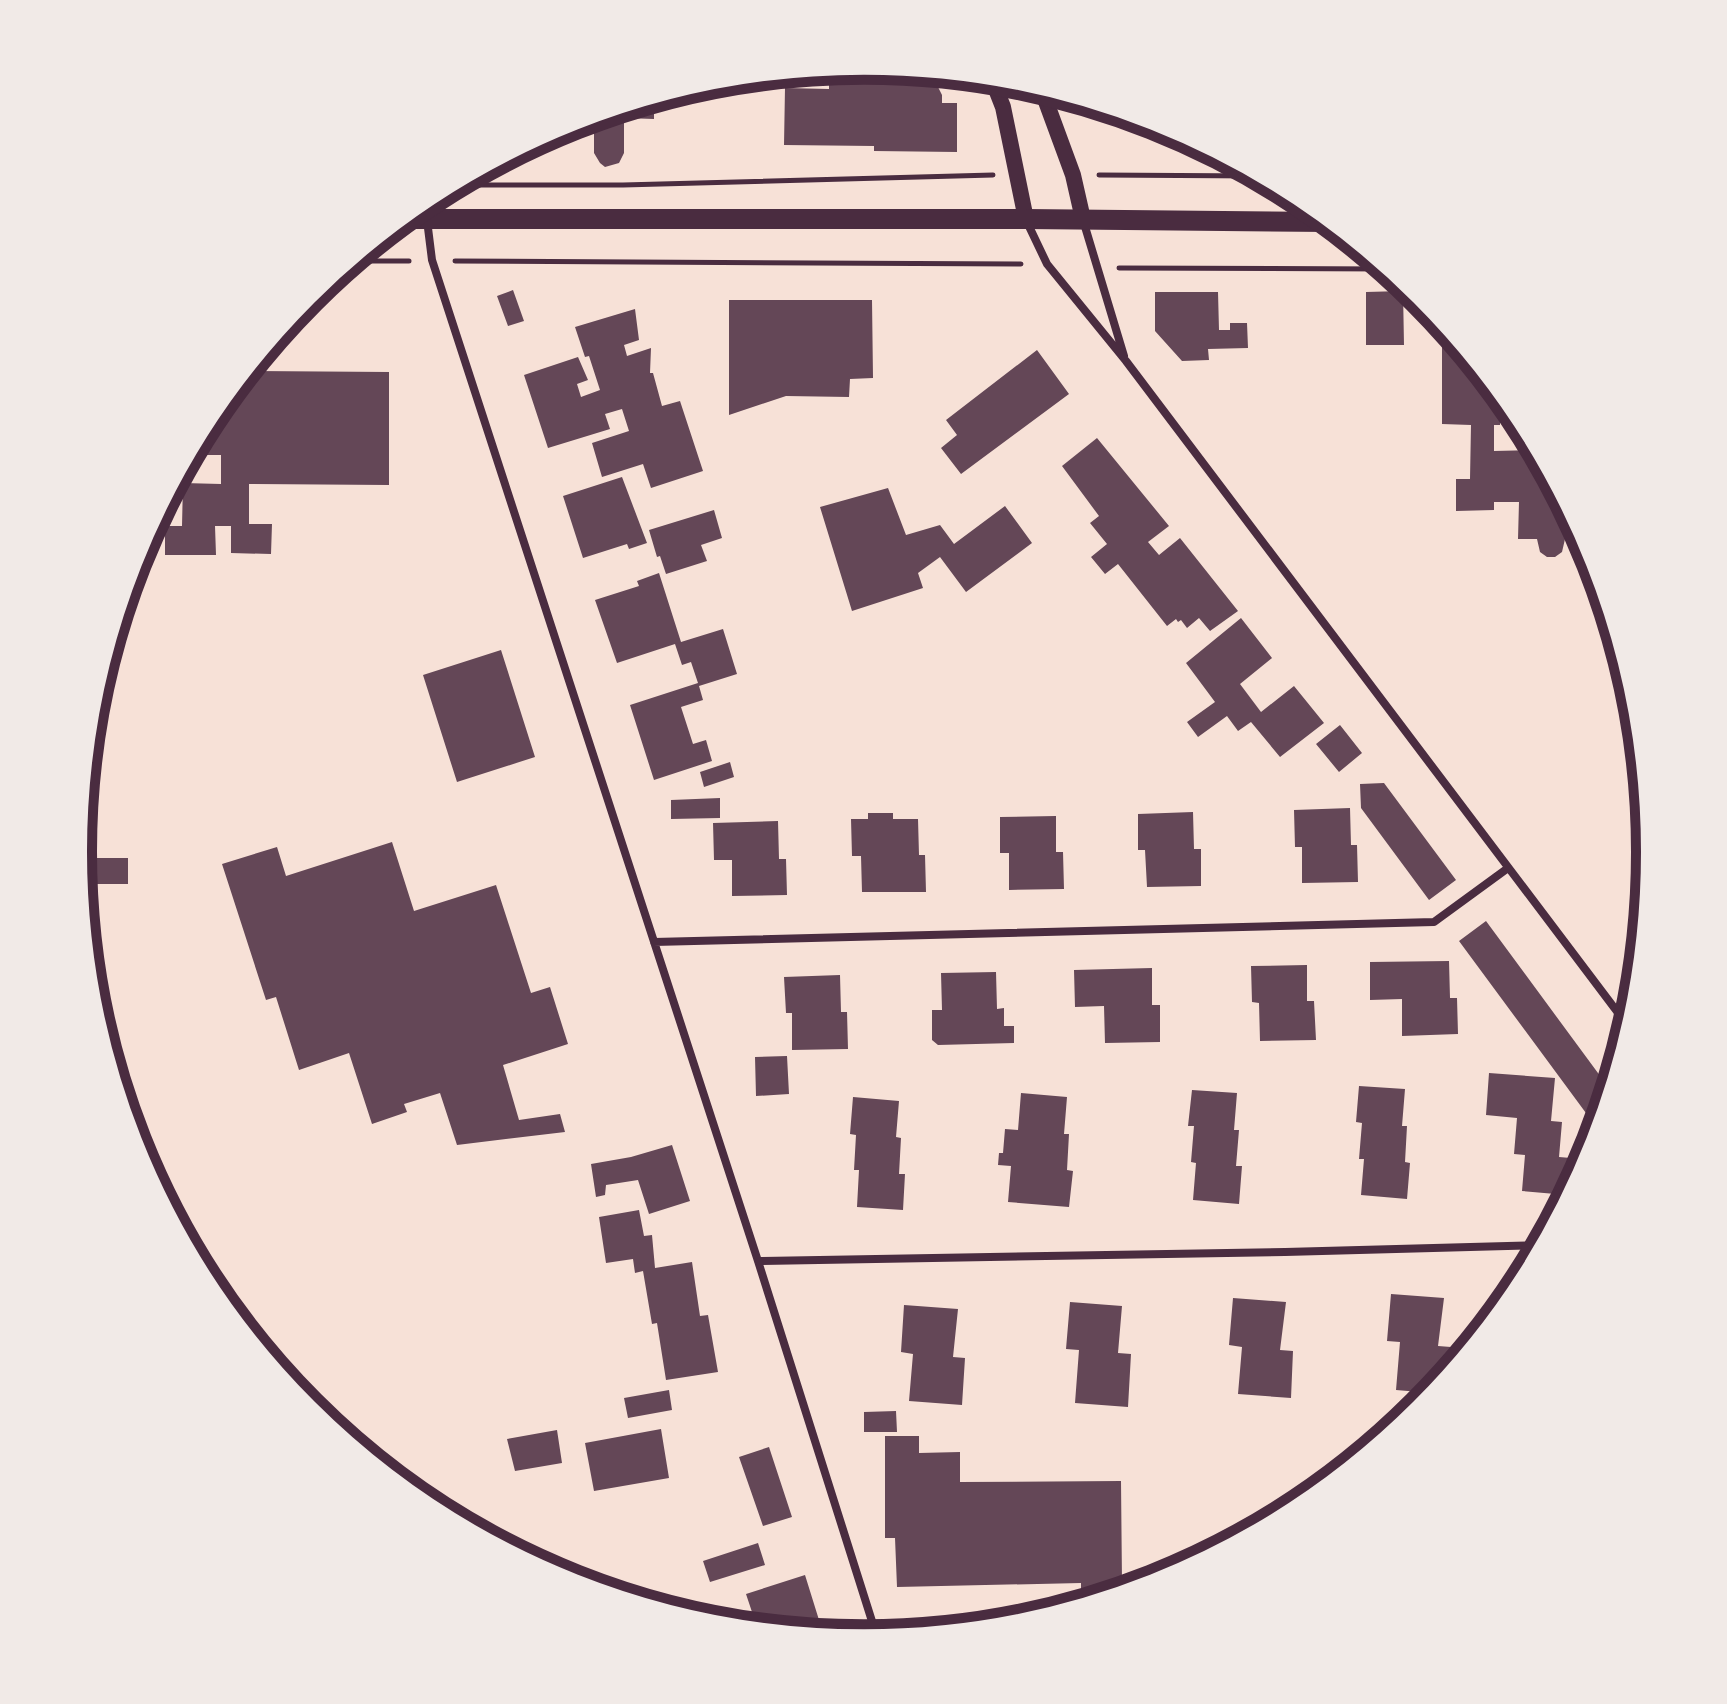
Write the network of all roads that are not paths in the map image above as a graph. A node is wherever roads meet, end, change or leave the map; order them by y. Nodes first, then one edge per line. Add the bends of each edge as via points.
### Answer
1 (997, 92) edge
2 (1046, 102) edge
3 (1026, 219) junction
4 (1083, 219) junction
5 (422, 220) edge
6 (427, 220) junction
7 (1308, 222) edge
8 (1126, 361) junction
9 (1508, 868) junction
10 (654, 942) junction
11 (1618, 1013) edge
12 (1527, 1245) edge
13 (758, 1261) junction
14 (873, 1624) edge

1 - 3 main road
2 - 4 main road
3 - 4 main road
3 - 6 main road
3 - 8 street via 1047,264
4 - 7 main road
4 - 8 street
5 - 6 main road
6 - 10 street via 432,260
8 - 9 street
9 - 10 street via 1434,922
9 - 11 street
10 - 13 street
12 - 13 street
13 - 14 street

